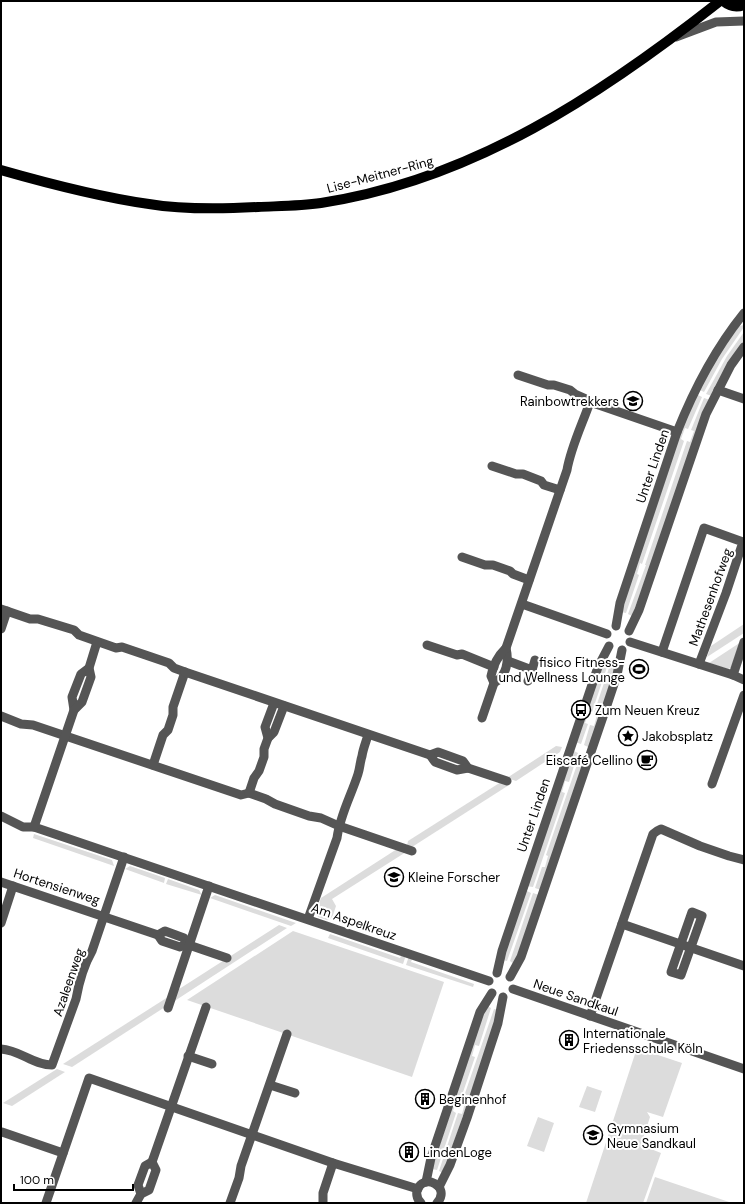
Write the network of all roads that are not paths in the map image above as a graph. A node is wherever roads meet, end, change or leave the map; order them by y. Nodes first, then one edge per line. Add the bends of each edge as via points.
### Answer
1 (722, 1) edge
2 (744, 5) edge
3 (744, 21) edge
4 (676, 37) junction
5 (1, 170) edge
6 (744, 313) edge
7 (740, 323) edge
8 (744, 347) edge
9 (518, 375) dead end
10 (718, 390) junction
11 (744, 399) edge
12 (590, 402) junction
13 (677, 432) junction
14 (492, 466) dead end
15 (560, 490) junction
16 (462, 558) dead end
17 (529, 580) junction
18 (522, 604) junction
19 (4, 610) edge
20 (616, 626) junction
21 (1, 629) edge
22 (629, 631) junction
23 (607, 634) junction
24 (97, 642) junction
25 (630, 642) junction
26 (744, 642) edge
27 (427, 645) dead end
28 (609, 646) junction
29 (506, 648) junction
30 (622, 650) junction
31 (662, 652) junction
32 (535, 660) dead end
33 (508, 661) junction
34 (699, 664) junction
35 (494, 667) junction
36 (532, 670) junction
37 (185, 672) junction
38 (733, 675) junction
39 (744, 680) edge
40 (528, 681) dead end
41 (494, 683) junction
42 (744, 695) edge
43 (274, 703) junction
44 (284, 706) junction
45 (1, 716) edge
46 (482, 718) dead end
47 (368, 735) junction
48 (65, 736) junction
49 (268, 738) junction
50 (153, 765) junction
51 (507, 781) dead end
52 (712, 784) dead end
53 (249, 793) junction
54 (1, 816) edge
55 (339, 826) junction
56 (34, 827) junction
57 (412, 851) dead end
58 (124, 857) junction
59 (744, 860) edge
60 (1, 882) edge
61 (14, 886) junction
62 (209, 886) junction
63 (104, 916) junction
64 (308, 919) junction
65 (1, 923) edge
66 (622, 924) junction
67 (187, 944) junction
68 (681, 944) junction
69 (691, 948) junction
70 (227, 958) dead end
71 (744, 966) edge
72 (497, 973) junction
73 (510, 977) junction
74 (489, 981) junction
75 (513, 989) junction
76 (492, 993) junction
77 (503, 997) junction
78 (206, 1007) dead end
79 (168, 1008) dead end
80 (590, 1016) junction
81 (287, 1034) dead end
82 (1, 1049) edge
83 (188, 1056) junction
84 (212, 1064) dead end
85 (744, 1069) edge
86 (270, 1085) junction
87 (295, 1093) dead end
88 (171, 1106) junction
89 (2, 1132) dead end
90 (252, 1134) junction
91 (63, 1153) junction
92 (333, 1163) junction
93 (426, 1182) junction
94 (439, 1187) junction
95 (418, 1189) junction
96 (46, 1203) edge
97 (136, 1203) edge
98 (230, 1203) edge
99 (323, 1203) edge
100 (420, 1203) edge
101 (437, 1203) edge

1 - 2 main road via 734,6
1 - 4 main road, Lise-Meitner-Ring
3 - 4 street via 716,22
4 - 5 main road, Lise-Meitner-Ring via 626,72 535,128 464,162 428,176 320,203 216,210 151,205
6 - 7 street, Unter Linden
7 - 13 street, Unter Linden via 713,356
8 - 10 street
9 - 12 street via 570,390
10 - 11 street
10 - 22 street via 706,414 639,610
12 - 13 street
12 - 15 street via 572,448
13 - 20 street, Unter Linden via 620,603
14 - 15 street via 523,474
15 - 17 street
16 - 17 street via 493,565
17 - 18 street
18 - 23 street
18 - 29 street
19 - 21 street
19 - 24 street via 74,630 79,635
20 - 22 street via 623,626
20 - 23 street via 610,628
22 - 25 street
23 - 28 street
24 - 37 street via 129,649 169,663
24 - 48 street via 89,668 91,677 82,702 74,710
25 - 30 street
25 - 31 street, Mathesenhofweg
26 - 38 street
27 - 35 street via 457,655 462,654
28 - 30 street
28 - 72 street, Unter Linden via 598,667 570,748 502,951
29 - 33 street
29 - 35 street via 499,655
30 - 73 street via 617,675 521,957
31 - 34 street, Mathesenhofweg
31 - 34 street, Mathesenhofweg via 704,528 743,542
32 - 36 street
33 - 36 street
33 - 41 street via 501,679
34 - 38 street, Mathesenhofweg
35 - 41 street via 491,676
36 - 40 street
37 - 43 street
37 - 50 street via 168,730 163,735
38 - 39 street, Mathesenhofweg
41 - 46 street
42 - 52 street
43 - 44 street
43 - 49 street via 265,727
44 - 47 street
44 - 49 street via 274,732
45 - 48 street
47 - 51 street via 430,755 438,752 463,761 468,768
47 - 55 street via 359,772
48 - 50 street
48 - 56 street
49 - 53 street via 264,757
50 - 53 street via 241,795
53 - 55 street
54 - 56 street, Am Aspelkreuz via 23,827
55 - 57 street
55 - 64 street
56 - 58 street, Am Aspelkreuz
58 - 62 street, Am Aspelkreuz
58 - 63 street, Azaleenweg
59 - 66 street via 700,846 661,829 657,831 651,839
60 - 61 street, Hortensienweg
61 - 63 street, Hortensienweg
61 - 65 street
62 - 64 street, Am Aspelkreuz
62 - 67 street
63 - 67 street via 158,935 165,930 184,938
63 - 82 street, Azaleenweg via 52,1064 45,1065 22,1054
64 - 74 street, Am Aspelkreuz
66 - 68 street
66 - 80 street
67 - 70 street
67 - 79 street
68 - 69 street
68 - 69 street via 671,972 681,975
68 - 69 street via 692,912 702,916
69 - 71 street
72 - 73 street via 504,973
72 - 74 street
73 - 75 street
74 - 76 street
75 - 77 street
75 - 80 street, Neue Sandkaul
76 - 77 street
76 - 93 street via 480,1012 431,1158
77 - 94 street via 498,1023 467,1118
78 - 83 street
80 - 85 street, Neue Sandkaul
81 - 86 street
83 - 84 street
83 - 88 street
86 - 87 street
86 - 90 street
88 - 90 street
88 - 91 street via 89,1078
88 - 97 street via 152,1162 156,1170 149,1190 141,1194
89 - 91 street
90 - 92 street
90 - 98 street
91 - 96 street
92 - 95 street
92 - 99 street via 323,1193
93 - 94 street
93 - 95 street
94 - 101 street via 441,1194
95 - 100 street

